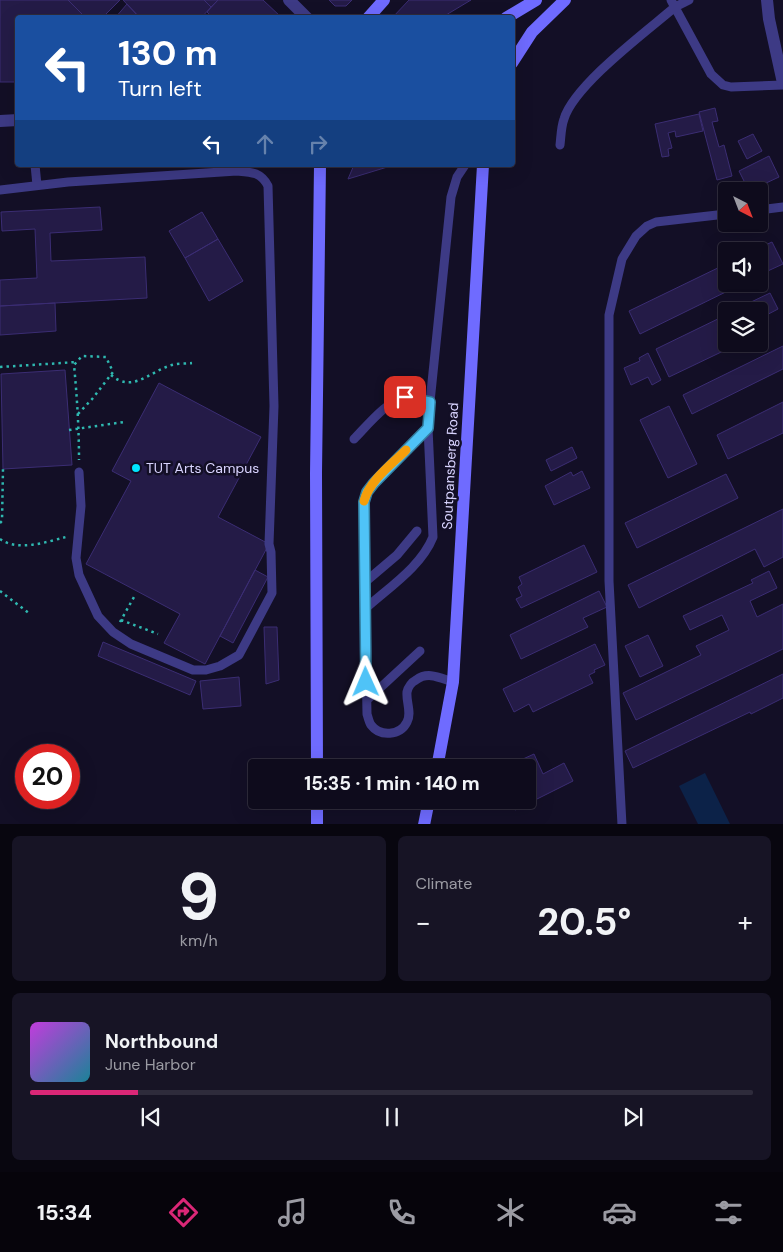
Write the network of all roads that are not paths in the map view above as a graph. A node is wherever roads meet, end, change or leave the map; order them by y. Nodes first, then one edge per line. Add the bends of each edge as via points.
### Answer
1 (289, 0) edge
2 (384, 0) edge
3 (536, 0) edge
4 (565, 0) edge
5 (689, 0) edge
6 (767, 0) edge
7 (673, 4) edge
8 (304, 15) edge
9 (371, 15) edge
10 (511, 15) edge
11 (515, 58) edge
12 (783, 84) edge
13 (15, 120) edge
14 (0, 121) edge
15 (560, 145) dead end
16 (35, 167) edge
17 (320, 167) edge
18 (464, 167) edge
19 (483, 167) edge
20 (37, 185) junction
21 (0, 190) edge
22 (783, 207) edge
23 (768, 209) edge
24 (718, 215) edge
25 (430, 402) junction
26 (428, 428) junction
27 (354, 439) dead end
28 (79, 472) road end
29 (417, 531) dead end
30 (364, 583) junction
31 (365, 609) junction
32 (420, 650) dead end
33 (453, 682) junction
34 (367, 700) junction
35 (317, 759) edge
36 (438, 759) edge
37 (317, 809) edge
38 (428, 809) edge
39 (317, 824) edge
40 (424, 824) edge
41 (622, 824) edge

1 - 8 street
2 - 9 main road
3 - 10 main road
4 - 11 main road via 532,32
5 - 7 lane
6 - 12 street
7 - 12 lane via 711,74 723,85
7 - 15 lane via 578,95 563,119
13 - 14 street
16 - 20 lane
17 - 35 main road
18 - 25 lane via 456,177 451,198
19 - 33 main road, Soutpansberg Road
20 - 21 lane
20 - 28 lane via 237,172 255,173 268,186 274,406 269,544 272,592 239,655 220,666 193,670 131,644 98,616 79,575 76,558 81,506
22 - 23 lane
24 - 41 lane via 656,222 636,236 622,259 608,315 609,581
25 - 26 lane
25 - 27 lane via 412,397 399,399
26 - 30 lane via 367,492
26 - 31 lane via 433,537 414,566
29 - 30 lane via 397,555
30 - 31 lane
31 - 34 lane
32 - 34 lane
33 - 34 lane via 433,675 422,676 412,682 407,690 409,717 406,725 397,732 387,734 371,724
33 - 36 main road, Soutpansberg Road
37 - 39 main road
38 - 40 main road

